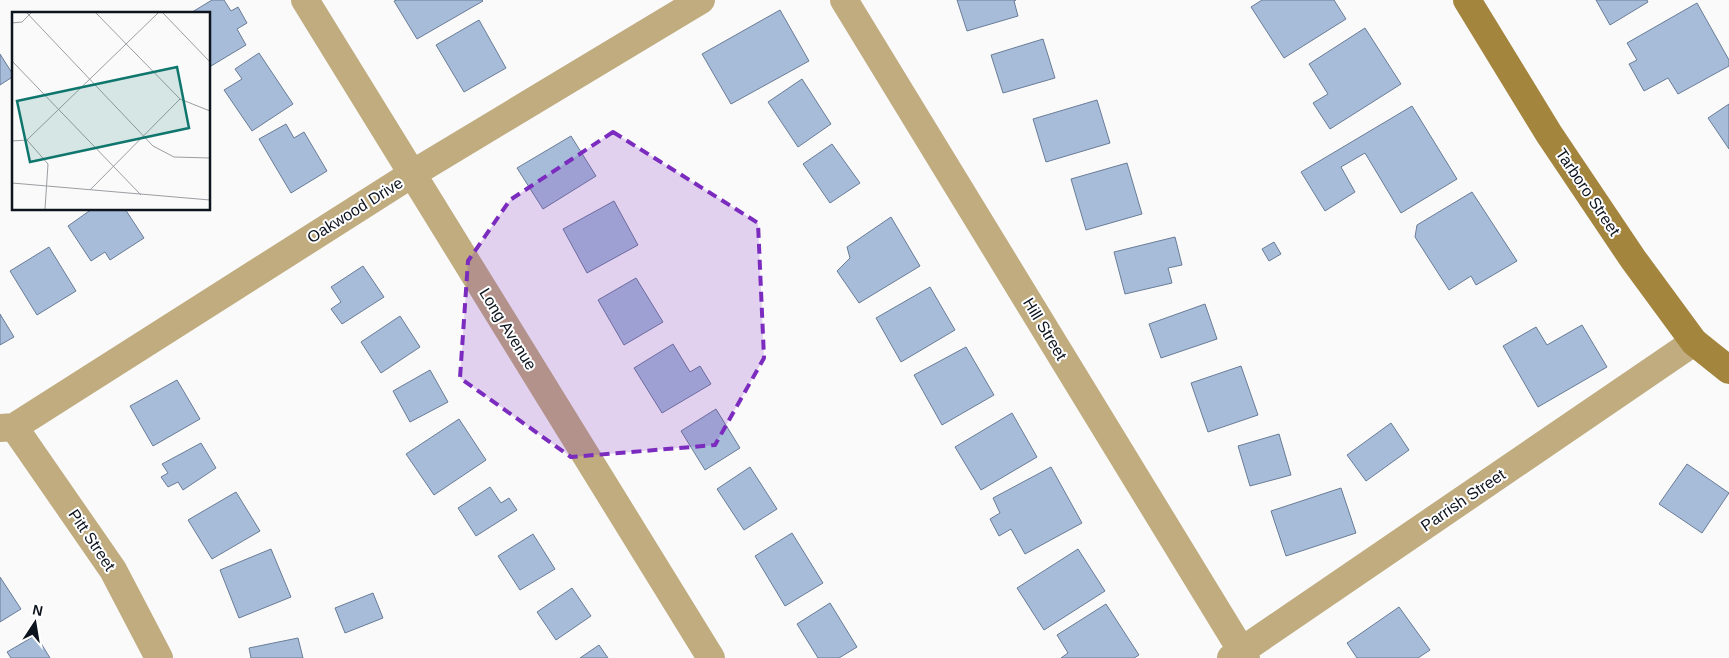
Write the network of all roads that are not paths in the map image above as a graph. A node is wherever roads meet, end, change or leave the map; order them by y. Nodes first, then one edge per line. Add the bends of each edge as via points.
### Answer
1 (305, 0) edge
2 (701, 0) edge
3 (844, 0) edge
4 (1467, 0) edge
5 (412, 174) junction
6 (1694, 342) junction
7 (1729, 370) edge
8 (7, 428) edge
9 (1239, 656) edge
10 (159, 658) edge
11 (711, 658) edge

1 - 5 street, Long Avenue
2 - 5 street, Oakwood Drive
3 - 9 street, Hill Street
4 - 6 street, Tarboro Street via 1554,142 1632,259
5 - 8 street, Oakwood Drive
5 - 11 street, Long Avenue
6 - 7 street, Tarboro Street
6 - 9 street, Parrish Street
8 - 10 street, Pitt Street via 113,570

